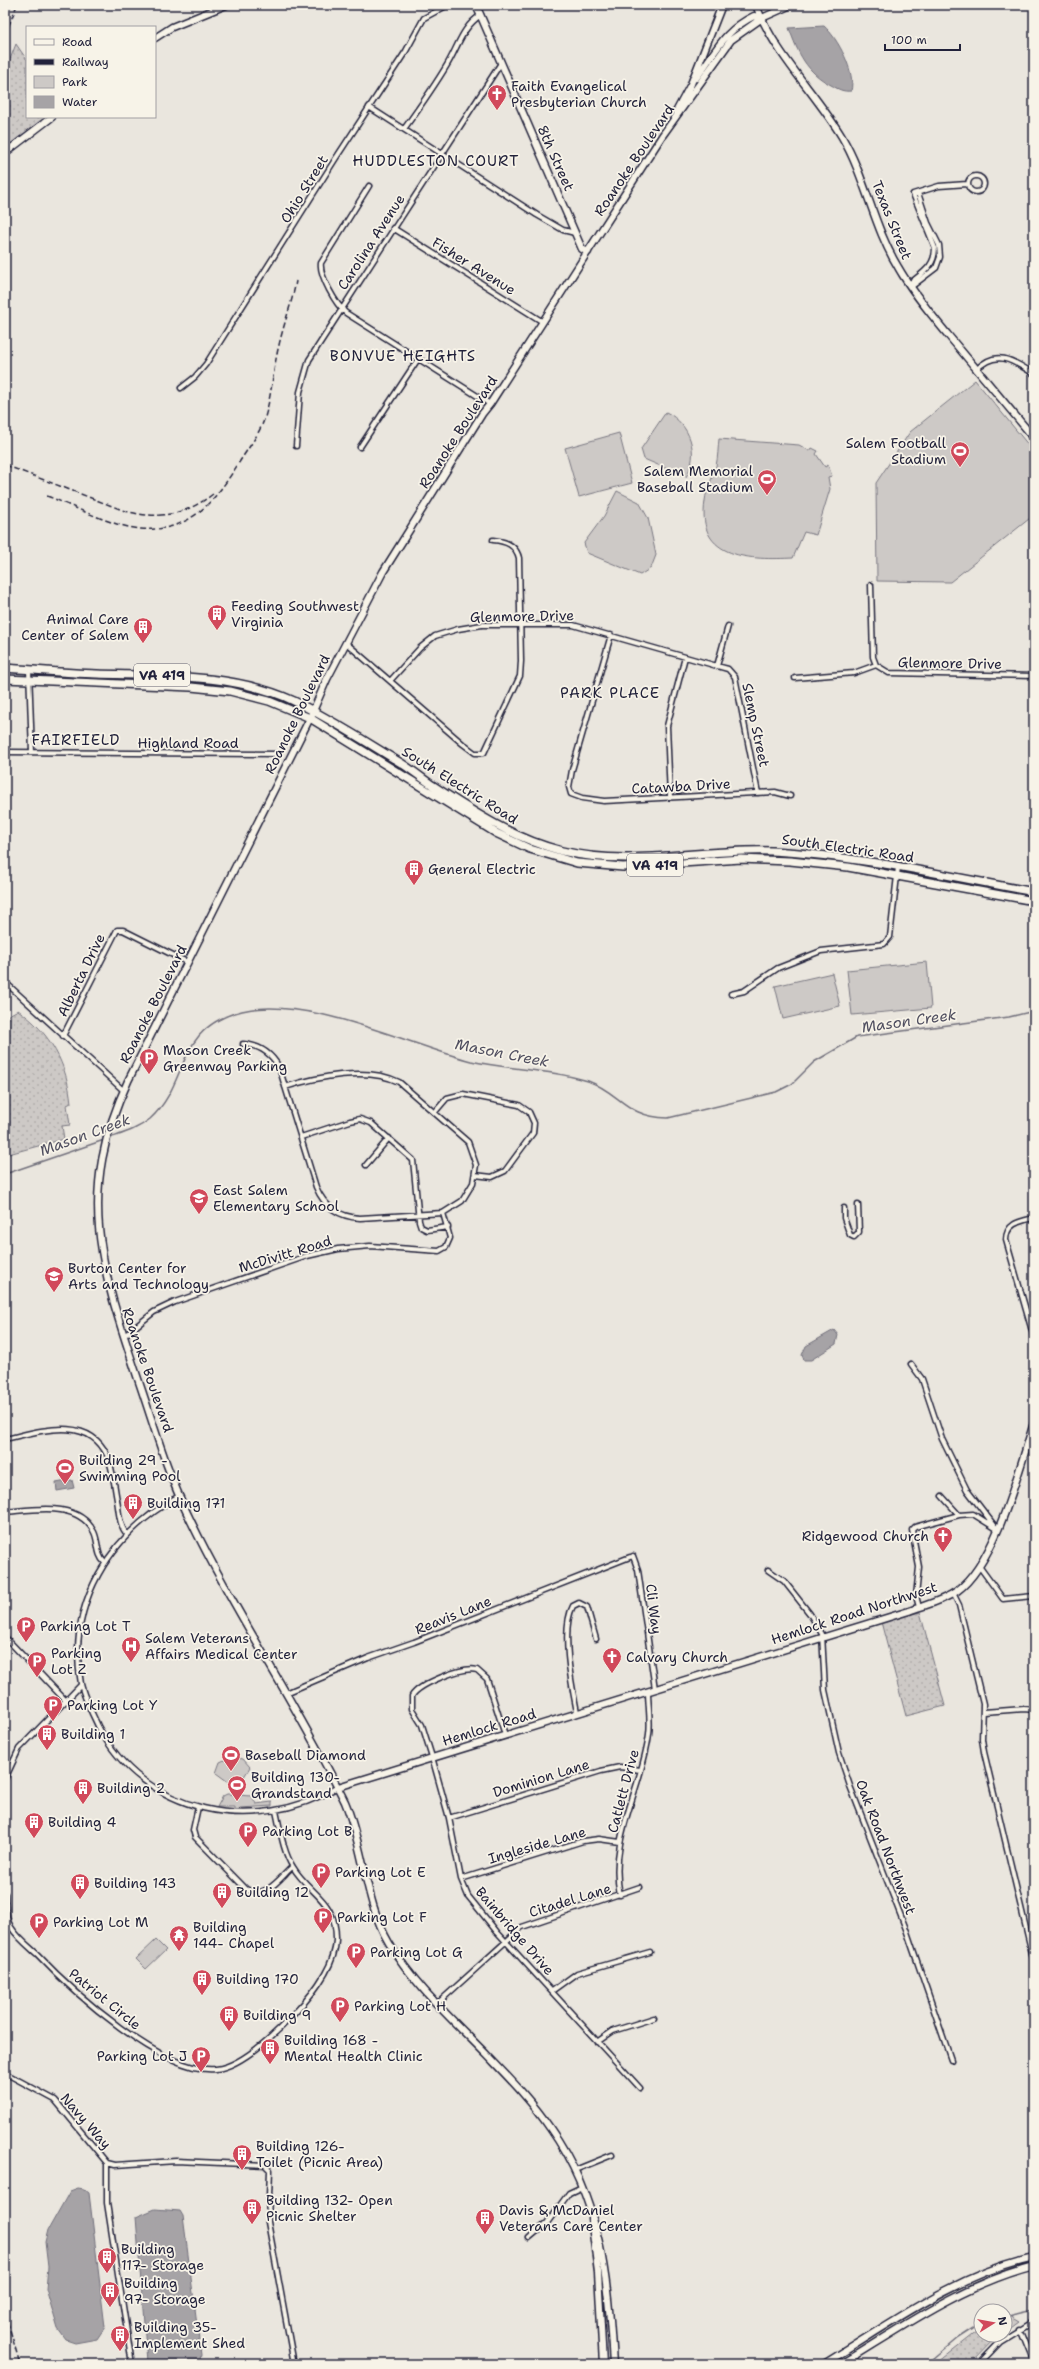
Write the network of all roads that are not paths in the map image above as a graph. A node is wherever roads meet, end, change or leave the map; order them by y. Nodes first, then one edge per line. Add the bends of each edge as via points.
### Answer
1 (226, 5) edge
2 (448, 5) edge
3 (476, 5) edge
4 (722, 5) edge
5 (756, 5) edge
6 (791, 5) edge
7 (481, 15) junction
8 (762, 18) junction
9 (156, 37) edge
10 (501, 63) junction
11 (691, 84) junction
12 (369, 107) junction
13 (51, 118) edge
14 (668, 127) junction
15 (404, 129) junction
16 (5, 153) edge
17 (442, 153) junction
18 (967, 184) junction
19 (368, 186) dead end
20 (918, 193) junction
21 (393, 228) junction
22 (575, 233) junction
23 (588, 252) junction
24 (910, 285) junction
25 (341, 309) junction
26 (543, 322) junction
27 (418, 359) junction
28 (976, 370) junction
29 (1034, 374) edge
30 (181, 388) dead end
31 (490, 404) junction
32 (1034, 438) edge
33 (296, 446) dead end
34 (360, 447) dead end
35 (493, 540) dead end
36 (871, 585) dead end
37 (521, 625) junction
38 (728, 626) dead end
39 (611, 635) junction
40 (346, 643) junction
41 (685, 656) junction
42 (876, 665) junction
43 (717, 666) junction
44 (5, 668) edge
45 (29, 670) junction
46 (1034, 676) edge
47 (795, 678) dead end
48 (5, 679) edge
49 (30, 679) junction
50 (390, 681) junction
51 (313, 710) junction
52 (310, 718) junction
53 (5, 752) edge
54 (32, 752) junction
55 (276, 754) dead end
56 (758, 793) junction
57 (790, 796) dead end
58 (670, 797) junction
59 (898, 867) junction
60 (896, 876) junction
61 (1034, 892) edge
62 (1034, 901) edge
63 (187, 962) junction
64 (5, 982) edge
65 (731, 994) dead end
66 (63, 1036) junction
67 (244, 1044) dead end
68 (285, 1087) junction
69 (123, 1090) junction
70 (435, 1112) junction
71 (301, 1137) junction
72 (389, 1138) junction
73 (366, 1165) dead end
74 (475, 1175) junction
75 (858, 1206) dead end
76 (844, 1208) dead end
77 (443, 1213) junction
78 (418, 1216) junction
79 (1034, 1218) edge
80 (448, 1227) junction
81 (124, 1336) junction
82 (1034, 1338) edge
83 (911, 1364) dead end
84 (1034, 1423) edge
85 (5, 1439) edge
86 (179, 1496) junction
87 (942, 1496) dead end
88 (5, 1512) edge
89 (959, 1516) junction
90 (997, 1529) junction
91 (127, 1534) junction
92 (631, 1556) joint
93 (105, 1563) junction
94 (979, 1566) junction
95 (768, 1570) dead end
96 (953, 1593) junction
97 (1034, 1596) edge
98 (919, 1607) junction
99 (5, 1637) edge
100 (822, 1637) junction
101 (596, 1639) dead end
102 (81, 1685) junction
103 (655, 1689) junction
104 (648, 1691) junction
105 (286, 1693) junction
106 (66, 1701) junction
107 (1034, 1710) edge
108 (578, 1712) junction
109 (984, 1712) junction
110 (505, 1735) junction
111 (432, 1757) junction
112 (640, 1770) junction
113 (5, 1779) edge
114 (338, 1787) junction
115 (198, 1807) junction
116 (276, 1811) junction
117 (449, 1818) junction
118 (620, 1842) junction
119 (292, 1867) junction
120 (461, 1879) junction
121 (640, 1887) dead end
122 (5, 1894) edge
123 (620, 1895) junction
124 (505, 1940) junction
125 (650, 1952) dead end
126 (1034, 1962) edge
127 (552, 1991) junction
128 (438, 2003) junction
129 (654, 2018) dead end
130 (597, 2042) junction
131 (951, 2060) dead end
132 (5, 2073) edge
133 (640, 2088) dead end
134 (612, 2155) dead end
135 (107, 2163) junction
136 (575, 2170) junction
137 (582, 2187) junction
138 (590, 2210) junction
139 (529, 2238) dead end
140 (1034, 2257) edge
141 (1034, 2266) edge
142 (608, 2293) junction
143 (600, 2294) junction
144 (1034, 2321) edge
145 (1020, 2328) junction
146 (1034, 2362) edge
147 (132, 2364) edge
148 (294, 2364) edge
149 (603, 2364) edge
150 (613, 2364) edge
151 (824, 2364) edge
152 (842, 2364) edge
153 (978, 2364) edge

1 - 9 main road via 179,24
2 - 12 street, Ohio Street via 424,18
3 - 7 main road, 8th Street
4 - 11 main road
5 - 8 main road
6 - 8 main road
7 - 10 main road, 8th Street
7 - 15 street via 468,25 448,65
8 - 11 main road via 754,16 728,32
8 - 14 main road, Roanoke Boulevard via 731,40
8 - 24 main road, Texas Street via 775,44 848,148 860,172 885,242
10 - 17 street, Carolina Avenue
10 - 22 main road, 8th Street
11 - 14 main road
12 - 15 street
12 - 30 street, Ohio Street via 206,364
13 - 16 main road
14 - 23 main road, Roanoke Boulevard
15 - 17 street
17 - 21 street, Carolina Avenue
17 - 22 street via 563,230
18 - 18 street via 971,191 976,192 981,190 984,182 974,176
18 - 20 street via 939,186
19 - 25 street via 321,263 321,269 335,302
20 - 24 street via 913,194 935,248 935,257 928,268
20 - 24 street via 939,245 940,257 936,268
21 - 25 street, Carolina Avenue
21 - 26 street, Fisher Avenue
22 - 23 main road, 8th Street via 582,249
23 - 26 main road, Roanoke Boulevard
24 - 28 main road, Texas Street
25 - 27 street
25 - 33 street, Carolina Avenue via 310,360 303,377
26 - 31 main road, Roanoke Boulevard
27 - 31 street
27 - 34 street
28 - 29 street via 983,362 1000,358 1008,359
28 - 32 main road, Texas Street
31 - 40 main road, Roanoke Boulevard via 383,572
35 - 37 street via 510,544 518,554
36 - 42 street via 873,656
37 - 39 street, Glenmore Drive via 573,625
37 - 50 street, Glenmore Drive via 470,626 435,636 420,648
37 - 50 street via 520,676 484,753 478,754 463,744
38 - 43 street
39 - 41 street, Glenmore Drive
39 - 58 street, Catawba Drive via 569,787 574,796 604,801
40 - 50 street
40 - 51 main road, Roanoke Boulevard
41 - 43 street, Glenmore Drive
41 - 58 street via 667,726
42 - 46 street, Glenmore Drive via 889,673
42 - 47 street via 854,673
43 - 56 street, Slemp Street via 728,669 735,677
44 - 45 main road, South Electric Road / VA 419
45 - 49 street
45 - 51 main road, South Electric Road / VA 419 via 191,676 223,680 277,694
48 - 49 main road, South Electric Road / VA 419
49 - 52 main road, South Electric Road / VA 419 via 216,689 269,701
49 - 54 street
51 - 52 main road, Roanoke Boulevard
51 - 59 main road, South Electric Road / VA 419 via 401,763 489,821 522,838 557,850 624,859 727,851 770,851
52 - 60 main road, South Electric Road / VA 419 via 496,833 530,849 565,860 618,867 706,861 784,861 848,867
52 - 63 main road, Roanoke Boulevard
53 - 54 street, Highland Road
54 - 55 street, Highland Road
56 - 57 street, Catawba Drive via 776,792
56 - 58 street, Catawba Drive
59 - 60 street
59 - 61 main road, South Electric Road / VA 419
60 - 62 main road, South Electric Road / VA 419
60 - 65 street via 890,937 884,944 821,951 778,968 744,991
63 - 66 street, Alberta Drive via 122,930 117,930
63 - 69 main road, Roanoke Boulevard
64 - 66 street
66 - 69 street
67 - 68 street via 260,1048 271,1056 279,1067
68 - 70 street via 321,1077 377,1074 399,1082
68 - 71 street
69 - 81 main road, Roanoke Boulevard via 106,1137 98,1191 99,1235 104,1268
70 - 74 street via 468,1142 475,1158
70 - 74 street via 448,1098 463,1094 519,1105 529,1112 534,1123 533,1133 506,1171 492,1177
71 - 72 street via 360,1119 371,1123
71 - 78 street via 318,1192 334,1210 360,1218
72 - 73 street
72 - 78 street via 411,1157 415,1166
74 - 77 street via 471,1188 462,1201
75 - 76 street via 859,1232 854,1237 850,1235 844,1218
77 - 78 street
77 - 80 street
78 - 80 street via 421,1227 427,1230
79 - 82 street via 1011,1226 1006,1240
80 - 81 street, McDivitt Road via 448,1242 439,1251 370,1246 312,1255 175,1302 154,1312
81 - 86 main road, Roanoke Boulevard
83 - 90 street via 922,1379 942,1439 967,1490
84 - 90 main road, Hemlock Road Northwest
85 - 91 street via 63,1428 79,1430 93,1437 103,1448 110,1462 121,1520
86 - 91 street via 152,1512
86 - 105 main road, Roanoke Boulevard
87 - 89 street
88 - 93 street via 60,1510 77,1515 94,1532 100,1559
89 - 90 street via 973,1514
89 - 98 street via 915,1527 912,1530 919,1566 916,1596
90 - 94 main road, Hemlock Road Northwest
91 - 93 street
92 - 103 street, Cli Way via 638,1570
92 - 105 street, Reavis Lane via 368,1658
93 - 102 street via 93,1583 82,1622
94 - 96 main road, Hemlock Road Northwest via 964,1585
94 - 97 street via 1003,1599
95 - 100 street via 784,1581 819,1627
96 - 98 main road, Hemlock Road Northwest
96 - 109 street via 959,1605
98 - 100 main road, Hemlock Road Northwest
99 - 106 street
100 - 103 main road, Hemlock Road Northwest
100 - 131 street, Oak Road Northwest via 825,1690 839,1753 906,1929
101 - 108 street via 587,1607 579,1603 573,1606 568,1620 568,1659
102 - 106 street
102 - 115 street via 92,1714 111,1749 148,1784
103 - 104 main road, Hemlock Road Northwest
104 - 108 main road, Hemlock Road
104 - 112 street, Catlett Drive via 649,1734
105 - 114 main road, Roanoke Boulevard
106 - 113 street via 19,1749
107 - 109 street
108 - 110 main road, Hemlock Road
109 - 126 street via 984,1752
110 - 111 main road, Hemlock Road
110 - 111 street, Bainbridge Drive via 485,1676 475,1669 462,1670 420,1687 412,1696 412,1709 422,1725
111 - 114 main road, Hemlock Road
111 - 117 street, Bainbridge Drive
112 - 117 street, Dominion Lane via 620,1768 601,1771
112 - 118 street, Catlett Drive
114 - 116 street via 317,1799
114 - 128 main road, Roanoke Boulevard via 357,1834 373,1905 383,1931 400,1959
115 - 116 street via 237,1814
115 - 119 street via 193,1830 196,1838 246,1890 254,1893 263,1892
116 - 119 street, Patriot Circle
117 - 120 street, Bainbridge Drive
118 - 120 street, Ingleside Lane via 583,1840
118 - 123 street, Catlett Drive via 616,1868
119 - 122 street, Patriot Circle via 322,1899 331,1913 336,1939 333,1957 309,1996 285,2024 244,2057 218,2069 198,2068 159,2052 134,2038 92,2006 11,1928
120 - 124 street, Bainbridge Drive via 471,1902
121 - 123 street, Citadel Lane
123 - 124 street, Citadel Lane via 532,1922
124 - 127 street, Bainbridge Drive
124 - 128 street, Citadel Lane
125 - 127 street via 577,1973
127 - 130 street, Bainbridge Drive
128 - 136 main road, Roanoke Boulevard via 541,2115
129 - 130 street via 613,2031
130 - 133 street, Bainbridge Drive
132 - 135 street, Navy Way via 55,2100
134 - 136 street
135 - 147 street via 107,2204
135 - 148 street via 115,2165 176,2161 265,2165 270,2170 268,2222
136 - 137 main road, Roanoke Boulevard
137 - 138 main road, Roanoke Boulevard
137 - 139 street via 569,2193 547,2224
138 - 142 main road via 602,2249
138 - 143 main road
140 - 151 main road via 1000,2266 960,2284
141 - 152 main road via 1000,2276 956,2296
142 - 143 street
142 - 150 main road
143 - 149 main road
144 - 145 street
145 - 146 street
145 - 153 street via 1000,2342

